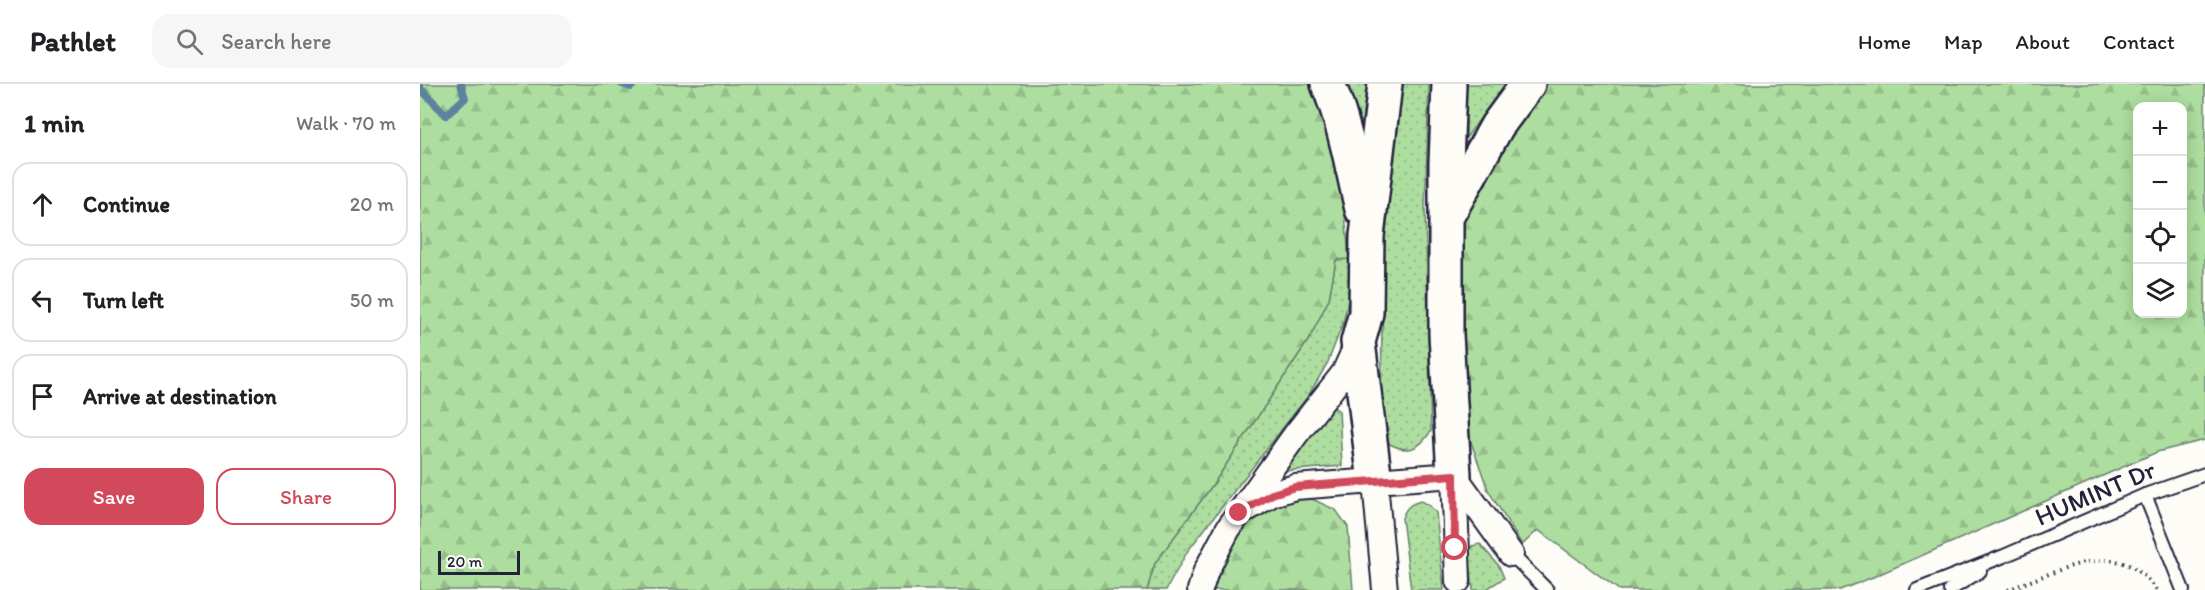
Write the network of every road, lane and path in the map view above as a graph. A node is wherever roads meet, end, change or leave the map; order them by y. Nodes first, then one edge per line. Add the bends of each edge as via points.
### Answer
1 (1328, 84) edge
2 (1385, 84) edge
3 (1449, 84) edge
4 (1528, 84) edge
5 (1447, 217) junction
6 (1367, 236) junction
7 (1358, 342) junction
8 (2205, 474) edge
9 (1454, 475) junction
10 (1375, 482) junction
11 (2145, 495) junction
12 (1239, 513) junction
13 (1510, 554) joint
14 (2004, 556) junction
15 (1458, 581) dead end
16 (1200, 590) edge
17 (1385, 590) edge
18 (1547, 590) edge
19 (1917, 590) edge
20 (1950, 590) edge
21 (2008, 590) edge
22 (2156, 590) edge
23 (2183, 590) edge

1 - 6 highway via 1339,109
2 - 6 highway
3 - 5 highway
4 - 5 highway via 1497,126
5 - 9 highway via 1446,334
6 - 7 highway via 1366,313
7 - 10 highway
7 - 12 street via 1344,373
8 - 11 lane, HUMINT Dr
9 - 10 street
9 - 13 street
9 - 15 street
10 - 12 street via 1295,487 1272,494
10 - 17 street
11 - 14 lane, HUMINT Dr
11 - 23 lane
12 - 16 street
13 - 18 lane
14 - 19 lane
14 - 20 lane
21 - 22 path via 2082,563 2106,559 2138,571

